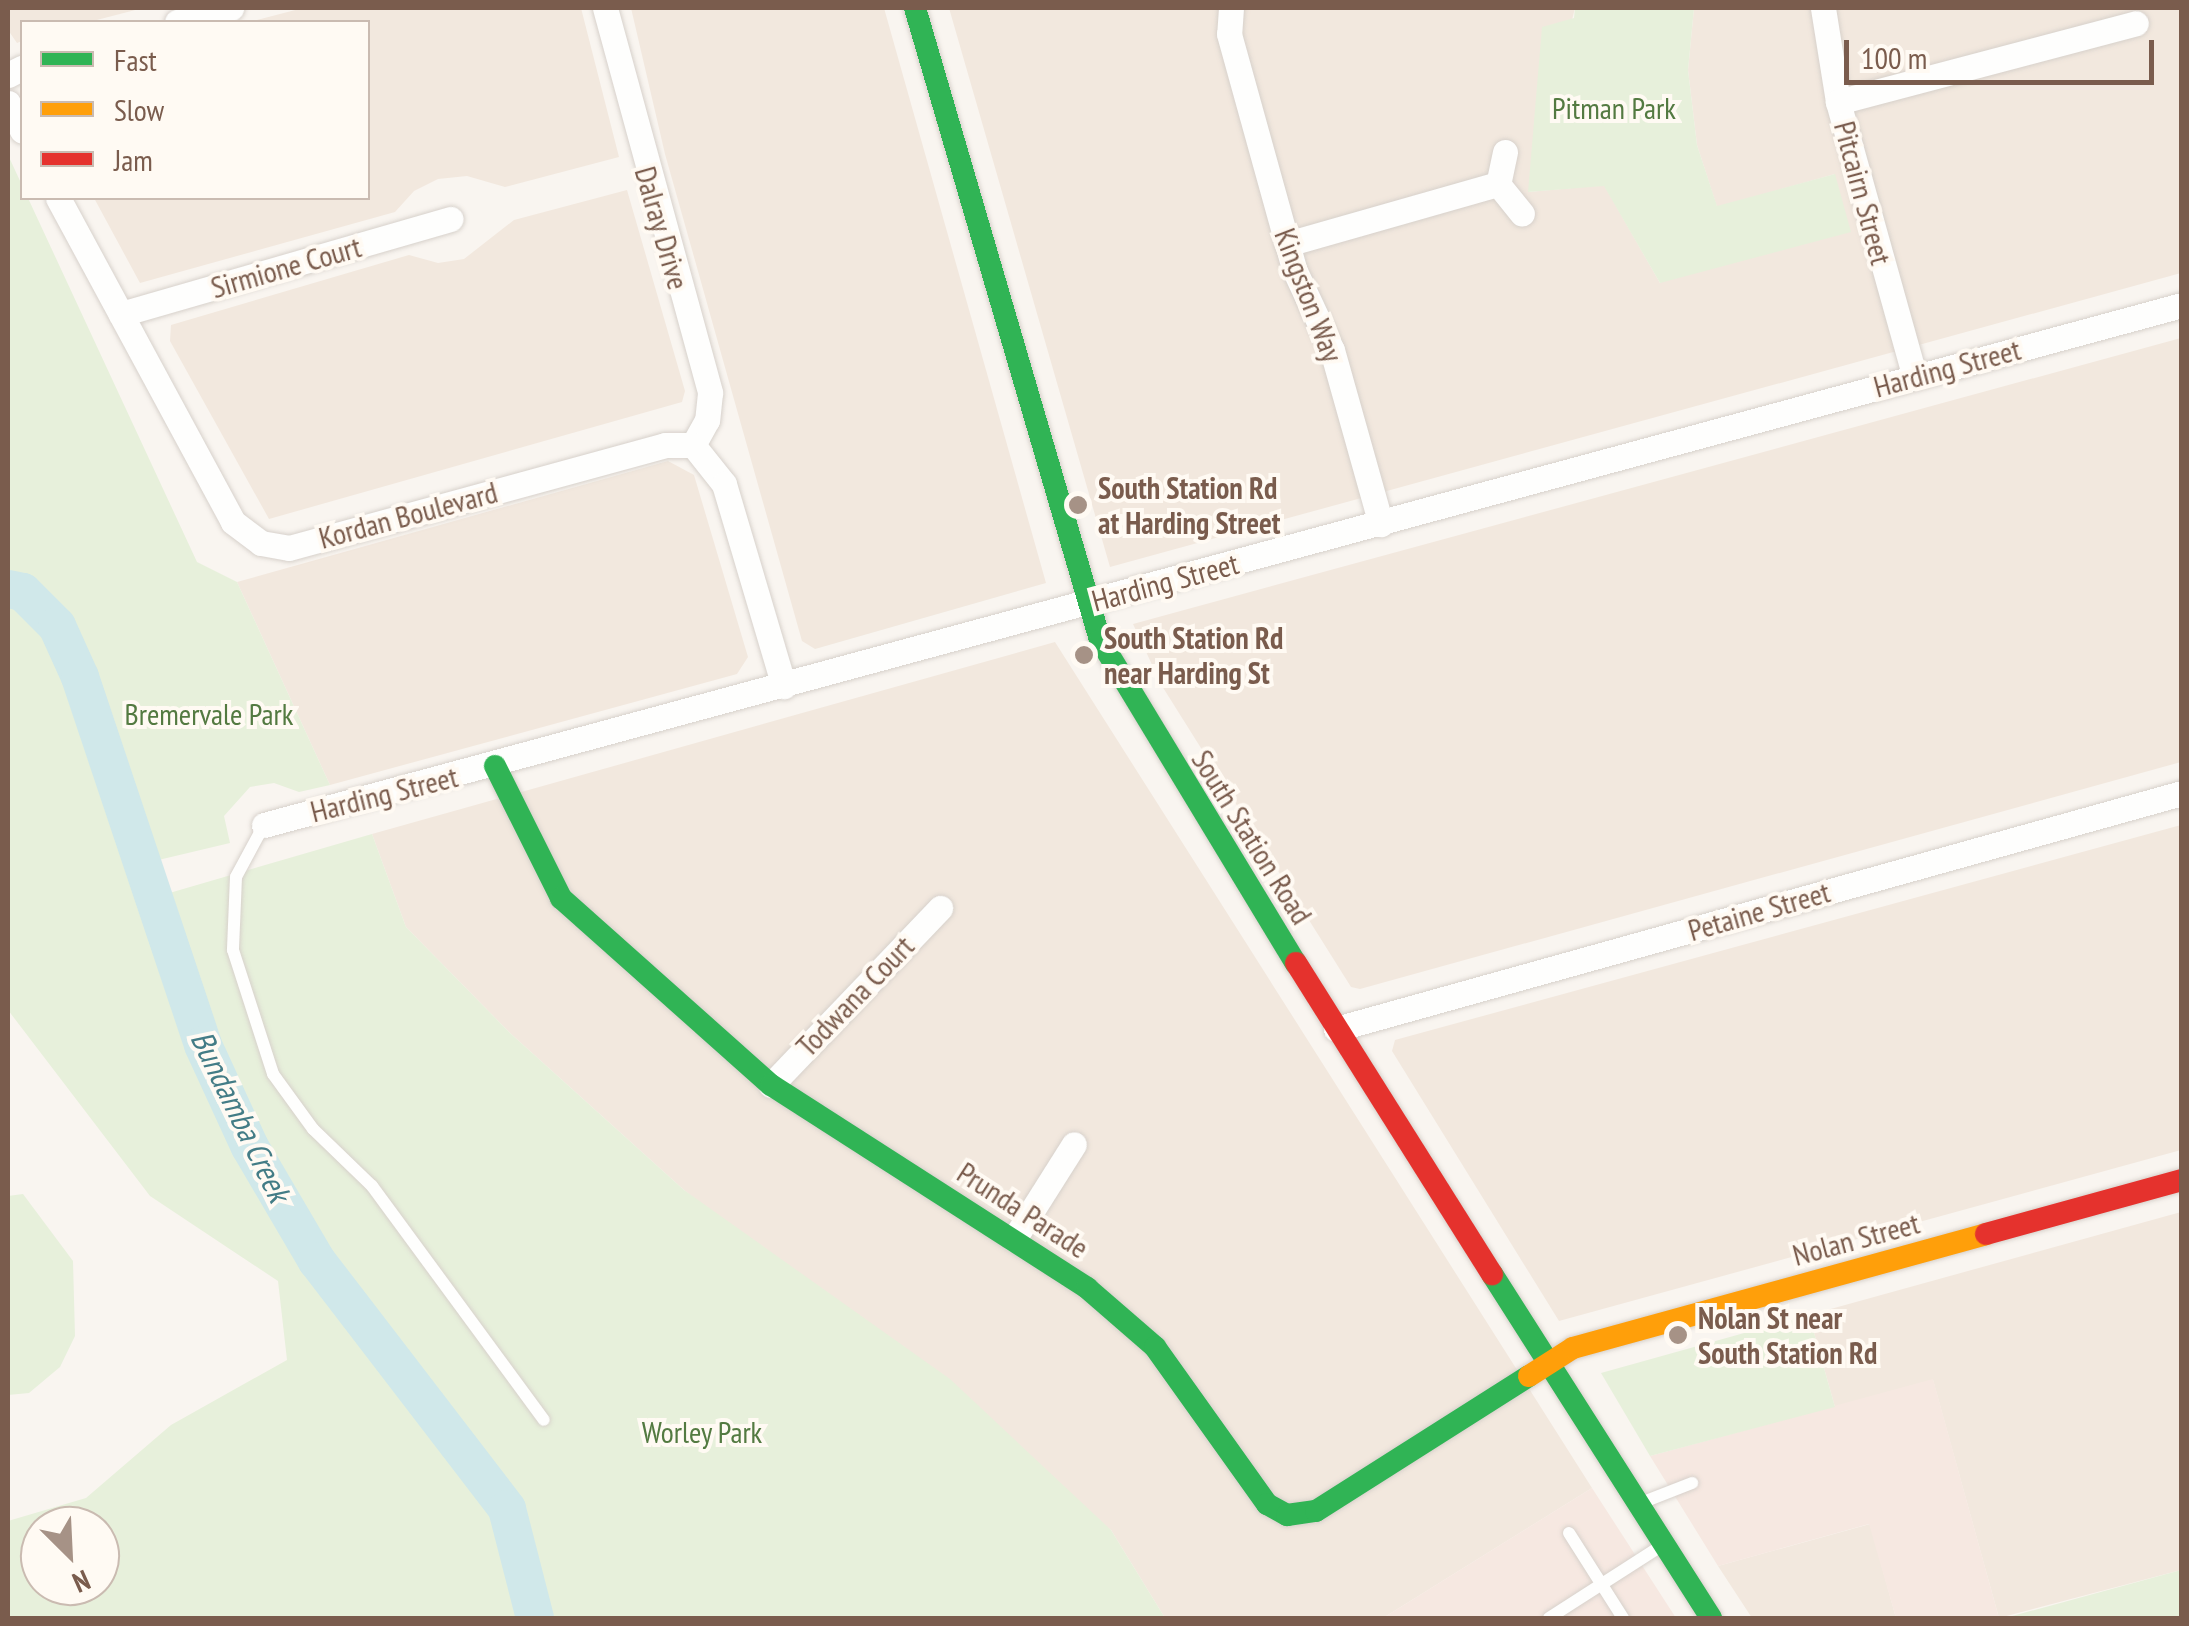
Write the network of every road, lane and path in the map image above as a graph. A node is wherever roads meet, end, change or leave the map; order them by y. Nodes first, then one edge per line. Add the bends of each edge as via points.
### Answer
1 (231, 8) edge
2 (604, 8) edge
3 (916, 8) edge
4 (1231, 8) edge
5 (1823, 8) edge
6 (185, 20) edge
7 (2136, 23) dead end
8 (1838, 102) junction
9 (8, 103) edge
10 (20, 127) edge
11 (1505, 152) dead end
12 (1498, 184) junction
13 (59, 200) edge
14 (1522, 214) dead end
15 (451, 219) dead end
16 (1287, 244) junction
17 (2182, 304) edge
18 (121, 314) junction
19 (1915, 377) junction
20 (693, 445) junction
21 (1381, 524) junction
22 (1087, 604) junction
23 (784, 686) junction
24 (495, 766) junction
25 (2182, 794) edge
26 (264, 825) joint
27 (940, 908) dead end
28 (1336, 1029) junction
29 (770, 1084) junction
30 (1074, 1144) dead end
31 (2182, 1180) edge
32 (1014, 1239) junction
33 (1549, 1362) junction
34 (544, 1420) dead end
35 (1692, 1483) dead end
36 (1639, 1504) junction
37 (1569, 1533) dead end
38 (1663, 1544) junction
39 (1602, 1584) junction
40 (1550, 1618) edge
41 (1623, 1618) edge
42 (1711, 1618) edge

1 - 6 street
2 - 20 street, Dalray Drive via 710,393
3 - 22 street, South Station Road
4 - 16 street, Kingston Way via 1229,34
5 - 8 street, Pitcairn Street
7 - 8 street
8 - 19 street, Pitcairn Street
9 - 10 street
11 - 12 street
12 - 14 street
12 - 16 street
13 - 18 street, Kordan Boulevard
15 - 18 street, Sirmione Court
16 - 21 street, Kingston Way via 1332,350
17 - 19 street, Harding Street
18 - 20 street, Kordan Boulevard via 232,522 262,542 289,548 665,445
19 - 21 street, Harding Street
20 - 23 street via 724,484
21 - 22 street, Harding Street
22 - 23 street, Harding Street
22 - 28 street, South Station Road via 1133,702
23 - 24 street, Harding Street
24 - 26 street, Harding Street
24 - 29 street, Prunda Parade via 561,898
25 - 28 street, Petaine Street
26 - 34 lane via 236,877 233,950 273,1074 313,1129 372,1186
27 - 29 street, Todwana Court
28 - 33 street, South Station Road
29 - 32 street, Prunda Parade
30 - 32 street
31 - 33 street, Nolan Street via 1573,1348
32 - 33 street, Prunda Parade via 1088,1288 1155,1347 1267,1504 1287,1515 1316,1511
33 - 36 street, South Station Road
35 - 36 lane
36 - 38 street, South Station Road
37 - 39 lane
38 - 39 lane
38 - 42 street, South Station Road
39 - 40 lane
39 - 41 lane

